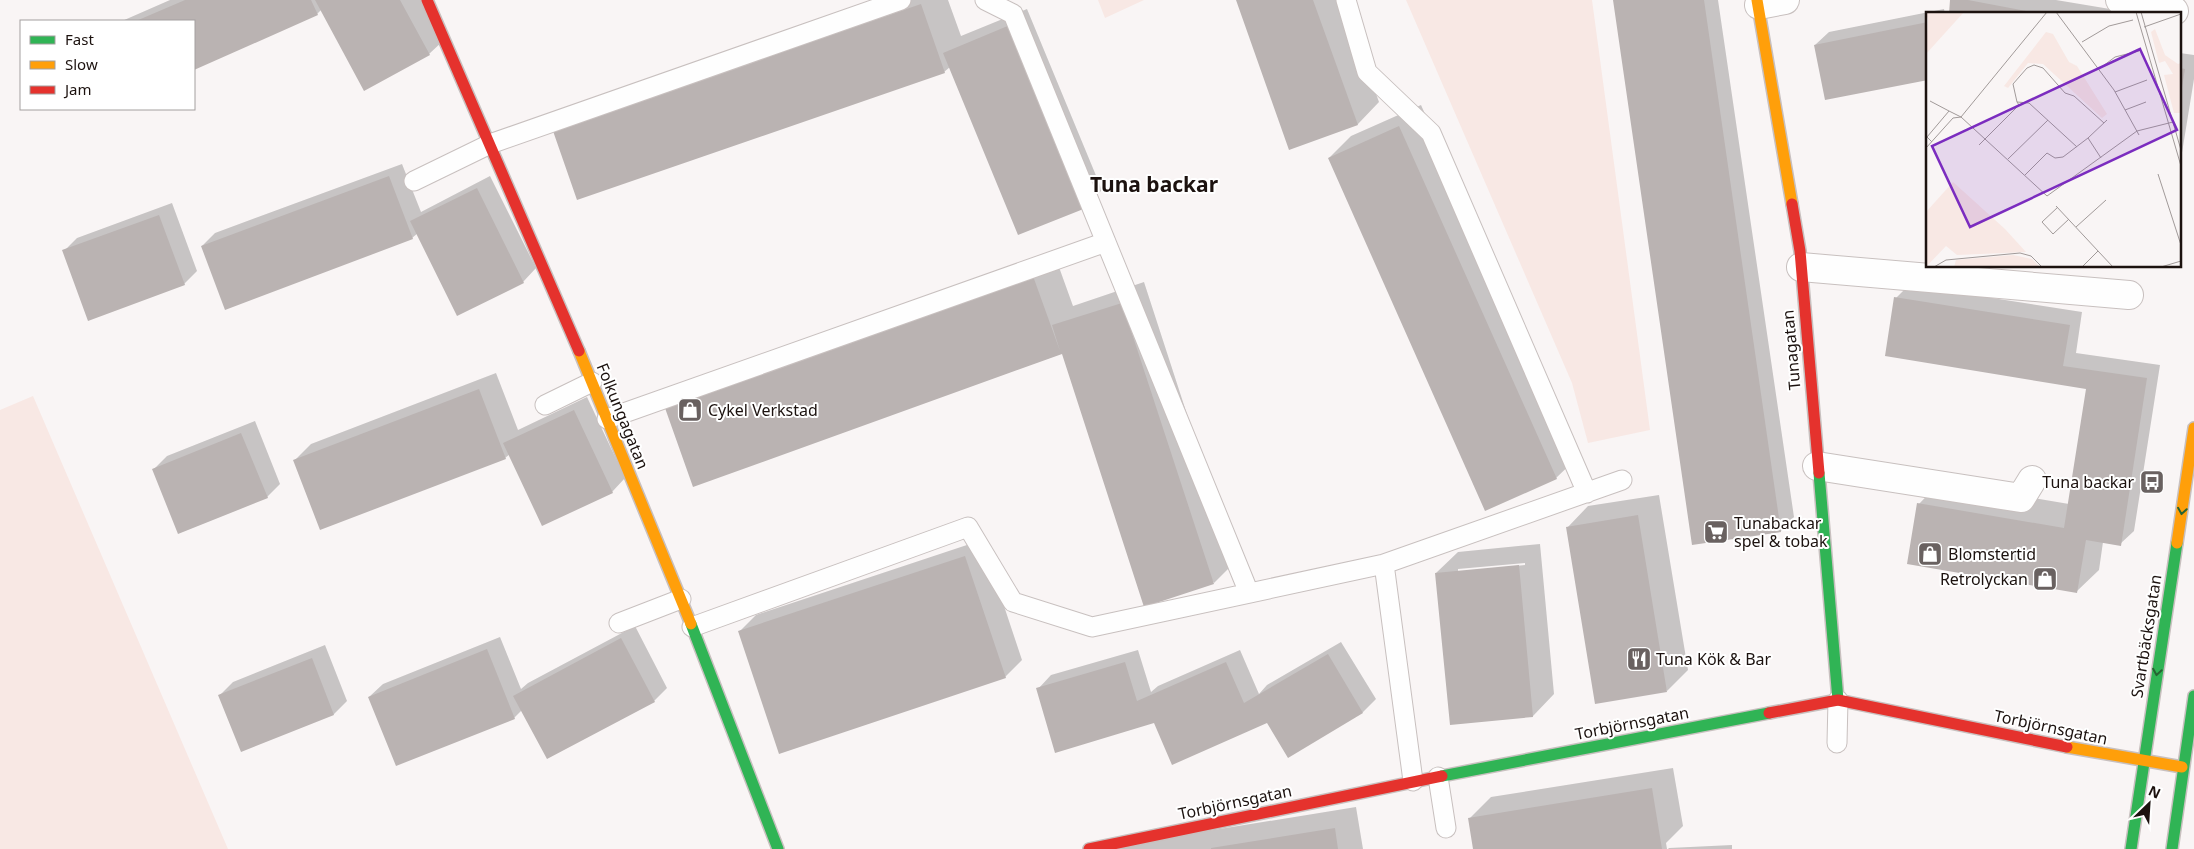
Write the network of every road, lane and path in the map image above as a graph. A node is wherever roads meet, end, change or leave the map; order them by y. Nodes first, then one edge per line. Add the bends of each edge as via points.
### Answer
1 (427, 0) edge
2 (901, 0) edge
3 (985, 0) edge
4 (1346, 0) edge
5 (1785, 0) edge
6 (2120, 0) edge
7 (1758, 3) edge
8 (2174, 11) dead end
9 (490, 144) junction
10 (414, 181) dead end
11 (1106, 242) junction
12 (1801, 267) junction
13 (2129, 295) dead end
14 (592, 382) junction
15 (545, 405) dead end
16 (607, 419) junction
17 (2194, 428) edge
18 (1817, 466) junction
19 (1622, 480) dead end
20 (2032, 480) dead end
21 (1587, 493) junction
22 (1384, 564) junction
23 (1249, 592) junction
24 (681, 600) junction
25 (619, 623) dead end
26 (692, 628) junction
27 (2194, 696) edge
28 (1838, 700) junction
29 (1837, 743) dead end
30 (2144, 761) junction
31 (2182, 767) junction
32 (1438, 777) junction
33 (1413, 781) junction
34 (1446, 828) dead end
35 (778, 849) edge
36 (1089, 849) edge
37 (2131, 849) edge
38 (2172, 849) edge

1 - 9 street, Folkungagatan
2 - 9 lane
3 - 11 lane via 1013,14
4 - 21 lane via 1367,72 1431,133
5 - 7 street
6 - 8 street
7 - 12 street, Tunagatan
9 - 10 lane
9 - 14 street, Folkungagatan
11 - 16 lane
11 - 23 lane
12 - 13 street
12 - 18 street, Tunagatan
14 - 15 lane
14 - 16 street, Folkungagatan
16 - 24 street, Folkungagatan
17 -> 30 street, Svartbäcksgatan
18 - 20 street via 2021,498
18 - 28 street, Tunagatan
19 - 21 lane
21 - 22 lane
22 - 23 lane
22 - 33 lane
23 - 26 lane via 1092,627 1013,602 968,527
24 - 25 lane
24 - 26 street, Folkungagatan
26 - 35 street, Folkungagatan
27 - 31 street
28 - 29 lane
28 - 30 street, Torbjörnsgatan
28 - 32 street, Torbjörnsgatan
30 - 31 street, Torbjörnsgatan
30 - 37 street, Svartbäcksgatan
31 - 38 street
32 - 33 street, Torbjörnsgatan
32 - 34 lane
33 - 36 street, Torbjörnsgatan

